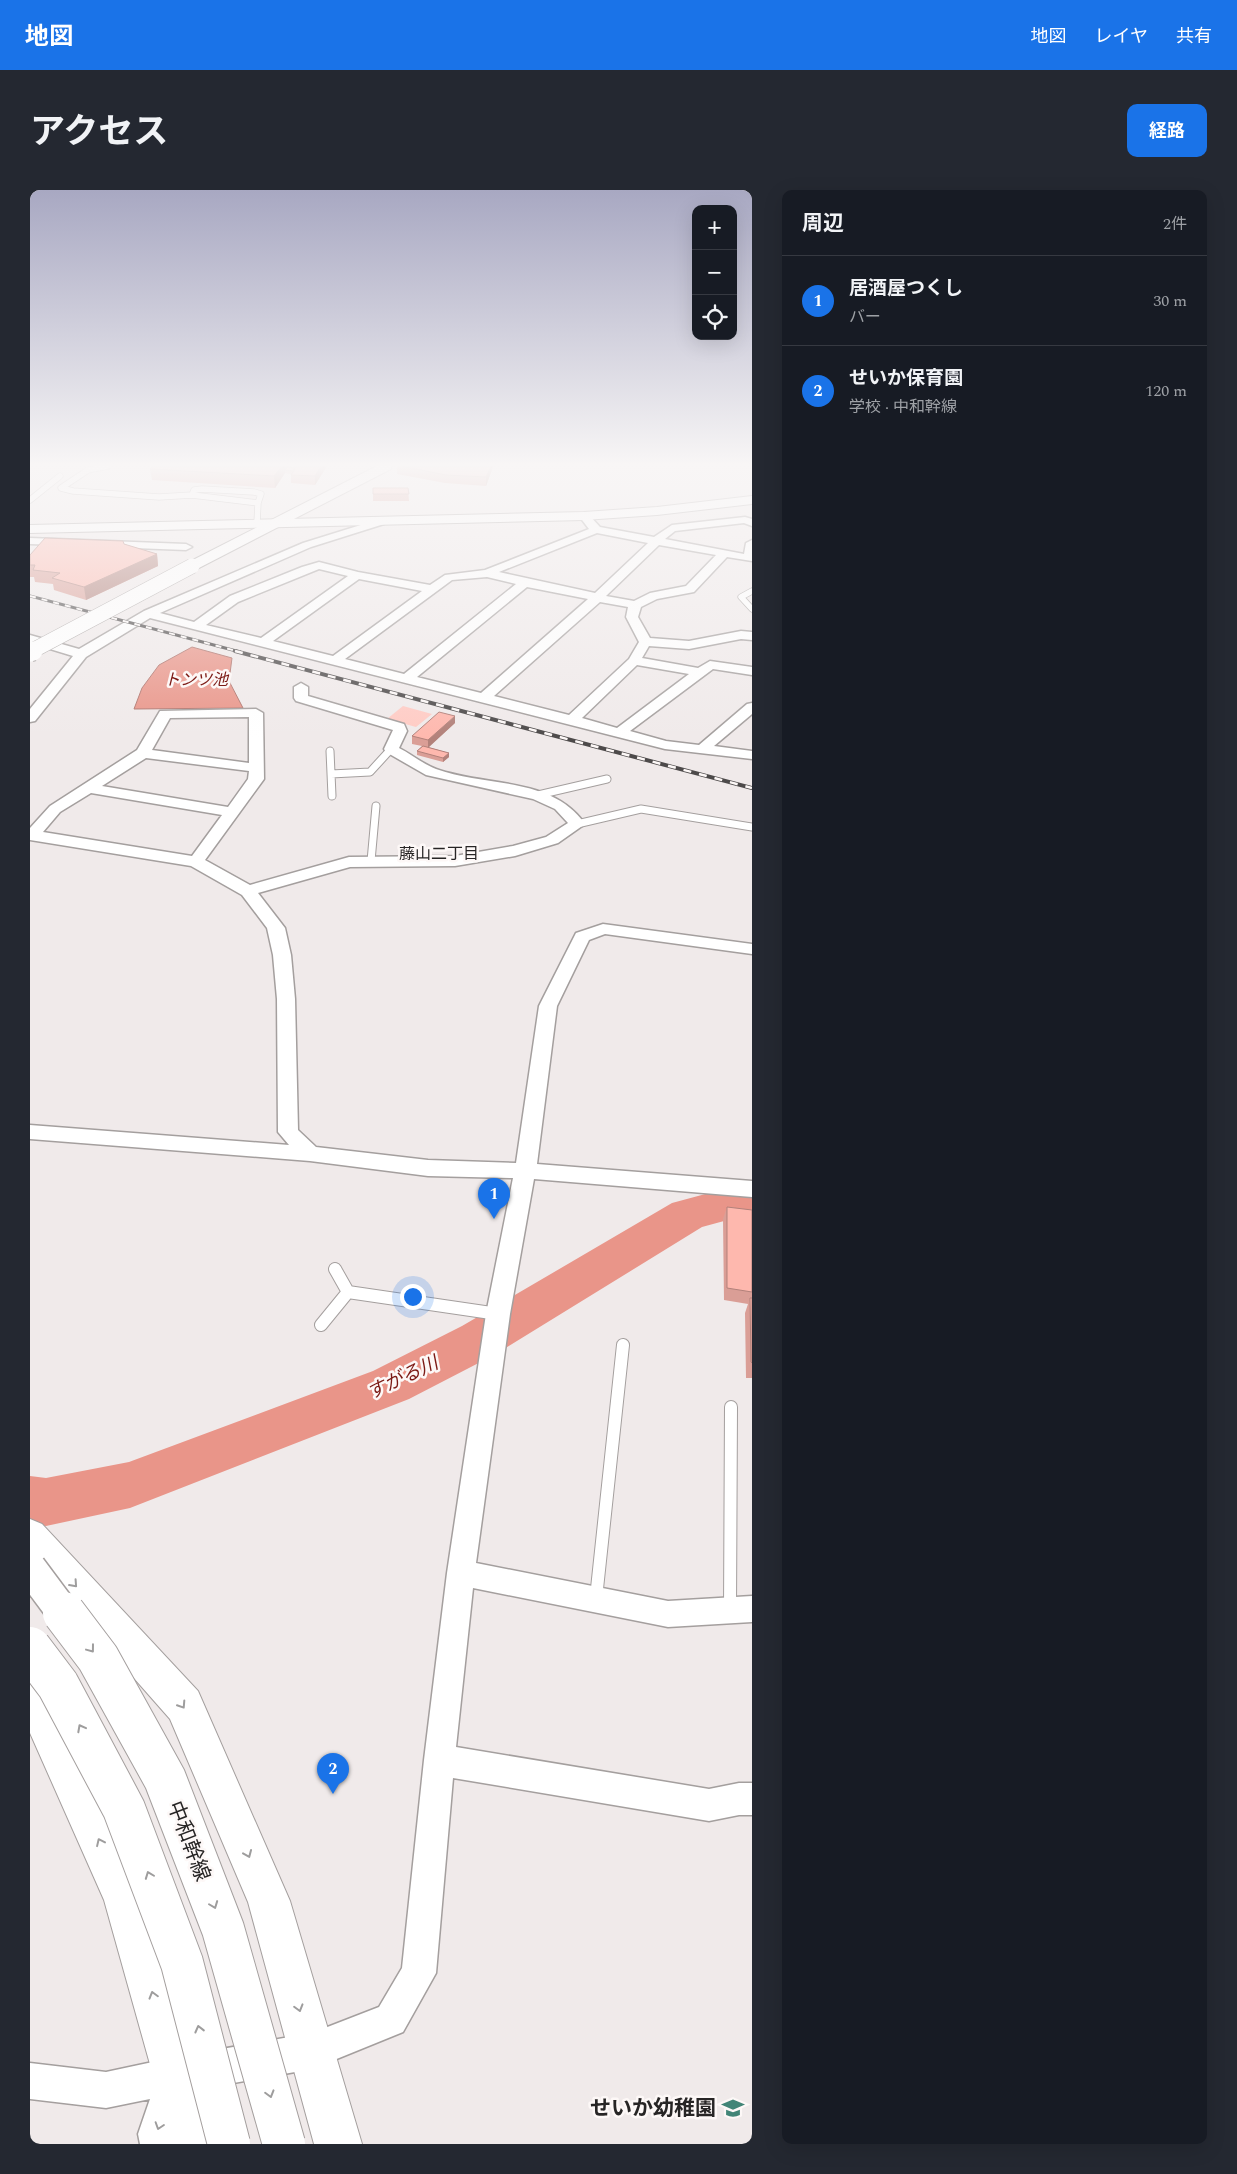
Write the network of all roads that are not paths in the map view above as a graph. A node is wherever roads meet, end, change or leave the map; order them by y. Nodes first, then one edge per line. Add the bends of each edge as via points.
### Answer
1 (209, 557) edge
2 (526, 557) edge
3 (639, 557) edge
4 (721, 557) edge
5 (276, 558) joint
6 (306, 569) junction
7 (486, 573) junction
8 (357, 575) junction
9 (525, 583) junction
10 (431, 588) junction
11 (752, 591) edge
12 (597, 598) junction
13 (635, 605) junction
14 (752, 609) edge
15 (148, 614) junction
16 (196, 626) junction
17 (752, 636) edge
18 (30, 638) edge
19 (645, 642) junction
20 (263, 643) junction
21 (56, 648) junction
22 (30, 652) edge
23 (81, 654) junction
24 (335, 661) junction
25 (634, 661) junction
26 (30, 662) edge
27 (752, 671) edge
28 (700, 672) junction
29 (406, 679) junction
30 (301, 688) dead end
31 (483, 698) junction
32 (750, 711) edge
33 (30, 718) edge
34 (572, 720) junction
35 (620, 733) junction
36 (391, 749) junction
37 (701, 750) junction
38 (330, 751) dead end
39 (143, 753) junction
40 (752, 755) edge
41 (256, 768) junction
42 (330, 774) junction
43 (607, 779) dead end
44 (89, 788) junction
45 (538, 795) junction
46 (332, 796) dead end
47 (376, 806) dead end
48 (233, 812) junction
49 (577, 824) junction
50 (752, 827) edge
51 (31, 835) edge
52 (371, 861) junction
53 (196, 862) junction
54 (248, 891) junction
55 (752, 949) edge
56 (30, 1132) edge
57 (310, 1154) junction
58 (525, 1170) junction
59 (752, 1189) edge
60 (336, 1269) dead end
61 (348, 1292) junction
62 (498, 1314) junction
63 (321, 1325) dead end
64 (624, 1345) dead end
65 (731, 1407) dead end
66 (30, 1535) edge
67 (30, 1568) edge
68 (461, 1573) junction
69 (596, 1599) junction
70 (741, 1610) edge
71 (30, 1648) edge
72 (30, 1700) edge
73 (439, 1760) junction
74 (752, 1799) edge
75 (312, 2051) junction
76 (176, 2075) junction
77 (30, 2081) edge
78 (158, 2144) edge
79 (192, 2144) edge
80 (229, 2144) edge
81 (284, 2144) edge
82 (338, 2144) edge

1 - 22 main road, bridge
2 - 7 street
3 - 12 street
4 - 13 street via 690,589 654,596
5 - 6 street
5 - 15 street
6 - 8 street via 319,565
6 - 16 street via 234,599
7 - 9 street
7 - 10 street via 449,576
8 - 10 street
8 - 20 street
9 - 12 street
9 - 29 street
10 - 24 street
11 - 14 lane via 741,597
12 - 13 street
12 - 31 street
13 - 19 street via 632,618
15 - 16 street
15 - 23 street
16 - 20 street
17 - 19 street via 688,645
18 - 21 street
19 - 25 street
20 - 24 street
21 - 23 street
21 - 26 street
23 - 33 street
24 - 29 street
25 - 28 street
25 - 34 street
27 - 28 street via 710,665
28 - 35 street
29 - 31 street
30 - 36 street via 301,698 399,726 400,731
31 - 34 street
32 - 37 street
34 - 35 street
35 - 37 street via 664,745
36 - 42 lane via 370,772
36 - 45 street via 431,772
37 - 40 street
38 - 42 lane
39 - 41 street
39 - 41 street via 165,714 256,713
39 - 44 street
41 - 48 street via 256,779
42 - 46 lane
43 - 45 lane
44 - 48 street
44 - 51 street via 55,809
45 - 49 street via 560,806
47 - 52 lane
48 - 53 street
49 - 50 lane via 641,809
49 - 52 street via 552,840 515,851 454,862
51 - 53 street
52 - 54 street via 349,862
53 - 54 street
54 - 57 street via 276,928 286,999 288,1132
55 - 58 street via 603,929 582,937 548,1006
56 - 57 street
57 - 58 street via 428,1168
58 - 59 street
58 - 62 street
60 - 61 lane
61 - 62 lane
61 - 63 lane
62 - 68 street
64 - 69 lane
65 - 70 lane
66 -> 75 main road via 184,1705 269,1900
67 -> 81 main road, 中和幹線, bridge via 98,1658 165,1779 223,1929
68 - 69 street
68 - 73 street
69 - 70 street via 668,1614
80 -> 71 main road, bridge via 182,1963 124,1809 58,1685
76 -> 72 main road via 125,1897 44,1720
73 - 74 street via 709,1805
73 - 75 street via 419,1973 391,2020
75 - 76 street
75 - 82 main road
76 - 77 street via 106,2090
76 -> 78 street via 156,2134
76 - 79 main road

